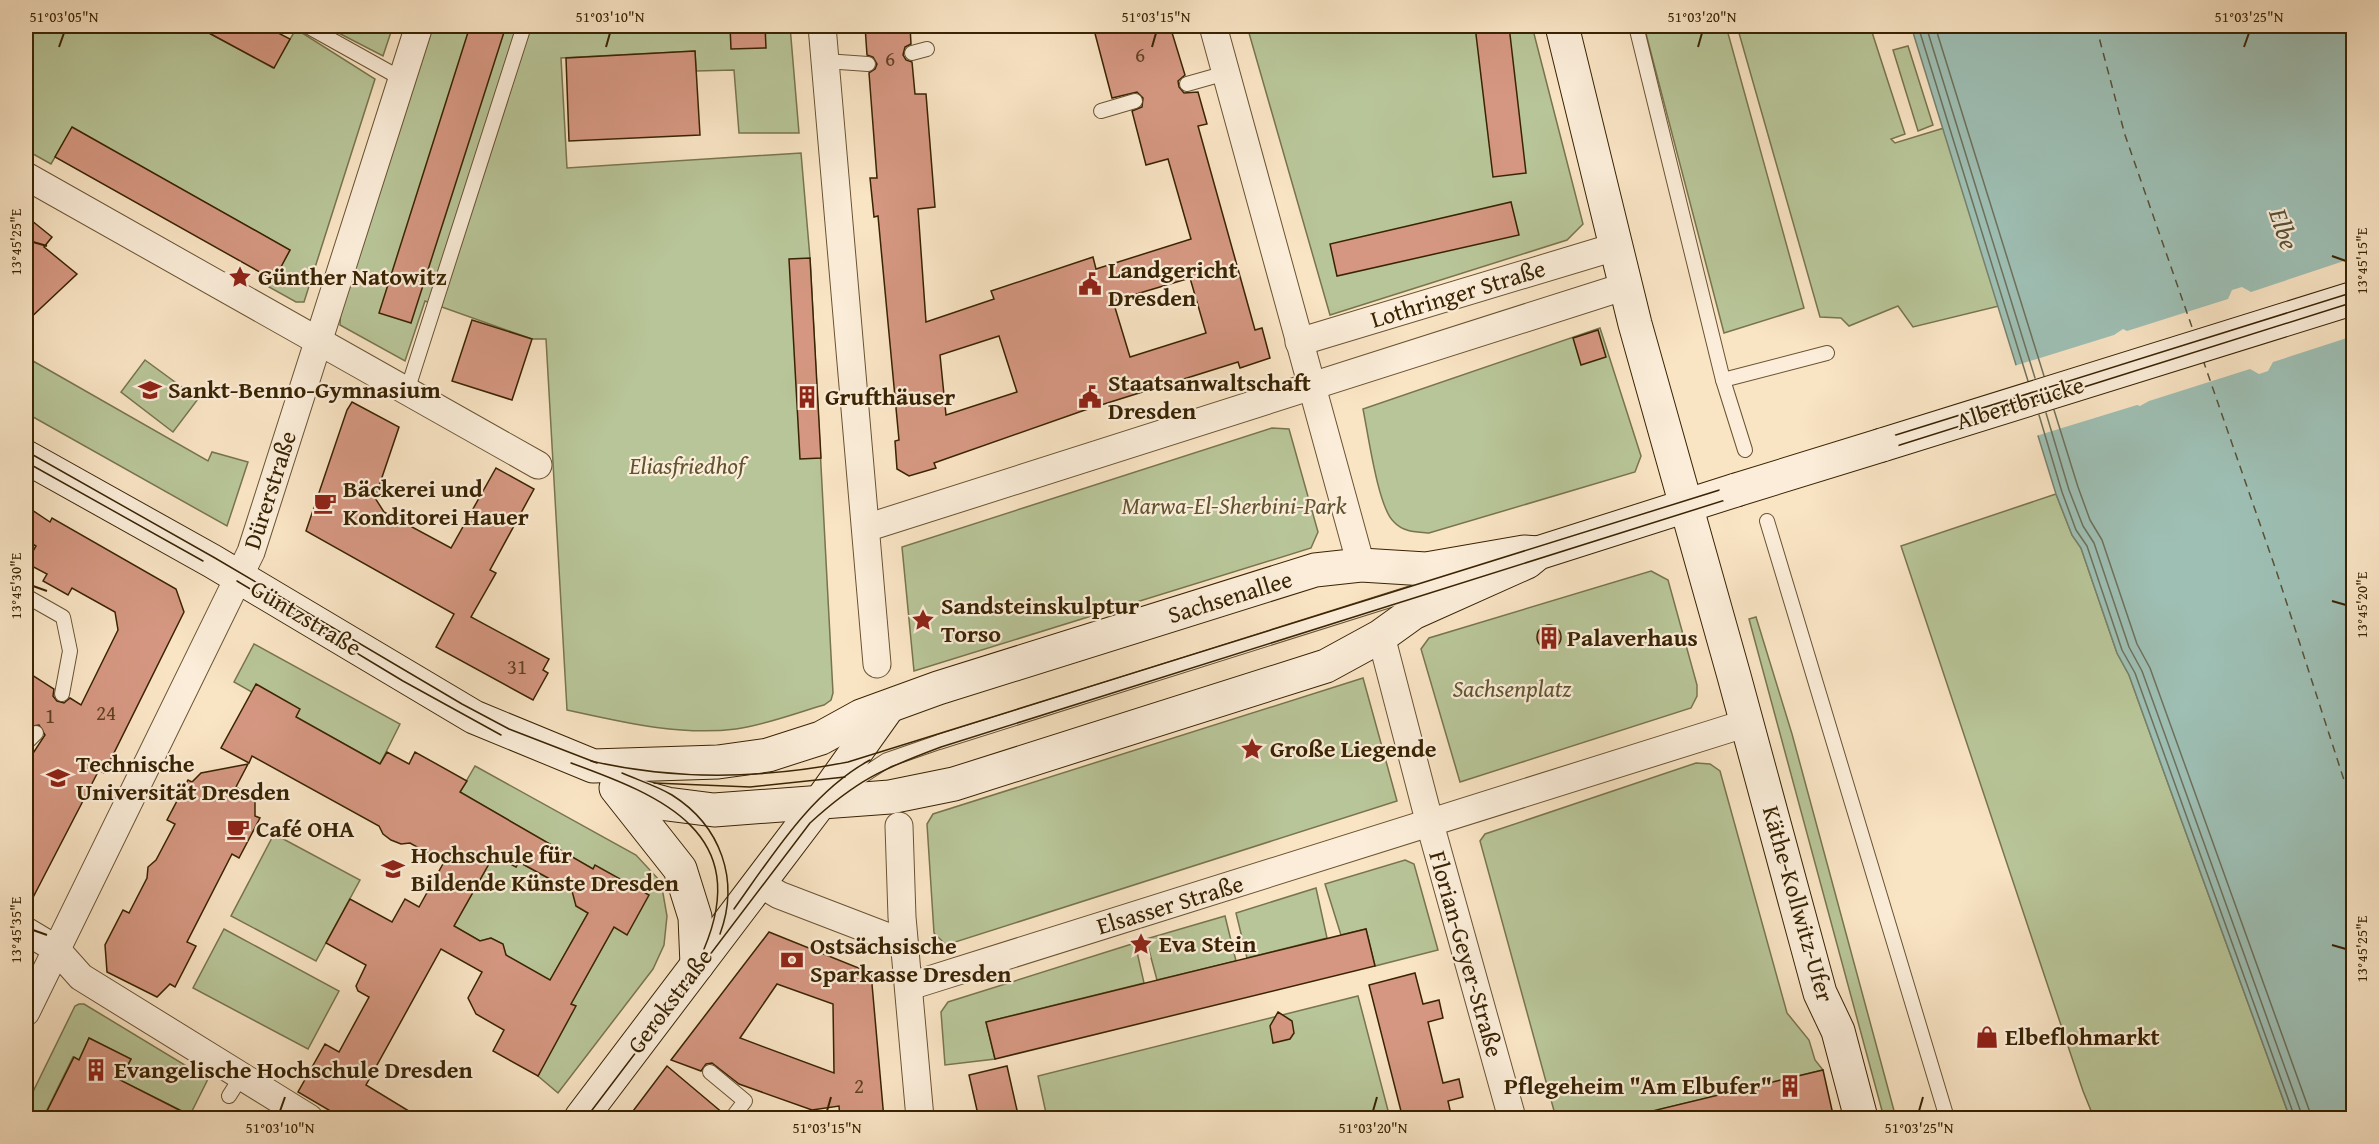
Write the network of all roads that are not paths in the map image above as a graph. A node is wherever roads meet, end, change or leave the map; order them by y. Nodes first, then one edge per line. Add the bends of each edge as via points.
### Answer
1 (307, 26) edge
2 (419, 26) edge
3 (524, 26) edge
4 (822, 26) edge
5 (1213, 26) edge
6 (1562, 26) edge
7 (1636, 26) edge
8 (927, 49) dead end
9 (912, 53) dead end
10 (825, 62) junction
11 (868, 64) dead end
12 (1226, 73) junction
13 (402, 79) junction
14 (1187, 84) dead end
15 (1135, 101) dead end
16 (1101, 111) dead end
17 (26, 176) edge
18 (1617, 246) junction
19 (1626, 286) junction
20 (2354, 298) edge
21 (318, 342) junction
22 (1299, 342) junction
23 (1827, 353) dead end
24 (1723, 380) junction
25 (1312, 388) junction
26 (406, 391) junction
27 (1745, 450) dead end
28 (26, 457) edge
29 (537, 465) dead end
30 (1685, 506) junction
31 (1767, 521) dead end
32 (866, 528) junction
33 (1538, 553) junction
34 (1361, 565) junction
35 (239, 577) junction
36 (26, 596) edge
37 (1382, 636) junction
38 (877, 664) dead end
39 (62, 694) dead end
40 (874, 711) junction
41 (1747, 723) junction
42 (593, 766) junction
43 (619, 791) junction
44 (819, 804) junction
45 (895, 811) junction
46 (1430, 824) junction
47 (759, 883) junction
48 (26, 931) edge
49 (904, 943) junction
50 (56, 949) junction
51 (698, 965) junction
52 (910, 986) junction
53 (26, 1012) edge
54 (710, 1072) dead end
55 (292, 1114) edge
56 (581, 1119) edge
57 (732, 1119) edge
58 (920, 1119) edge
59 (1512, 1119) edge
60 (1860, 1119) edge
61 (1947, 1119) edge

1 - 13 lane
2 - 13 street, Dürerstraße
3 - 26 lane
4 - 10 street
5 - 12 street
6 - 18 main road
7 - 24 lane
8 - 9 lane
10 - 11 lane
10 - 32 street
12 - 14 lane
12 - 22 street
13 - 21 street, Dürerstraße
15 - 16 lane
17 - 21 street
18 - 19 main road
18 - 22 street, Lothringer Straße
19 - 25 street
19 - 30 main road
20 - 30 main road, Albertbrücke, bridge
21 - 26 street
21 - 35 street, Dürerstraße via 251,552
22 - 25 street
23 - 24 lane
24 - 27 lane
25 - 32 street
25 - 34 street
26 - 29 street
28 - 35 main road, Güntzstraße
30 - 33 main road
30 - 41 main road
31 - 61 lane
32 - 38 street
33 - 34 main road via 1426,569
33 - 37 main road via 1527,562 1413,613
33 - 44 lane via 886,760
34 - 40 main road, Sachsenallee via 1315,570
35 - 42 main road, Güntzstraße via 474,717
35 - 50 street, Dürerstraße
36 - 39 lane via 63,617 70,651
37 - 45 main road via 1326,666 954,784
37 - 46 street
40 - 42 main road, Güntzstraße via 821,738 768,755 718,762
40 - 44 main road, Gerokstraße
41 - 46 street
41 - 60 main road, Käthe-Kollwitz-Ufer via 1820,993 1838,1031
42 - 43 main road, Güntzstraße
43 - 44 main road, Güntzstraße via 667,804 714,810
43 - 51 main road, Güntzstraße via 680,868 695,917
44 - 45 main road, Güntzstraße
44 - 47 main road, Gerokstraße
45 - 49 street
46 - 52 street, Elsasser Straße
46 - 59 street, Florian-Geyer-Straße
47 - 49 street via 779,895
47 - 51 main road, Gerokstraße
48 - 50 street
49 - 52 street
50 - 53 street, Dürerstraße
50 - 55 street via 81,977 235,1086
51 - 56 main road, Gerokstraße
52 - 58 street
54 - 57 lane via 745,1101

